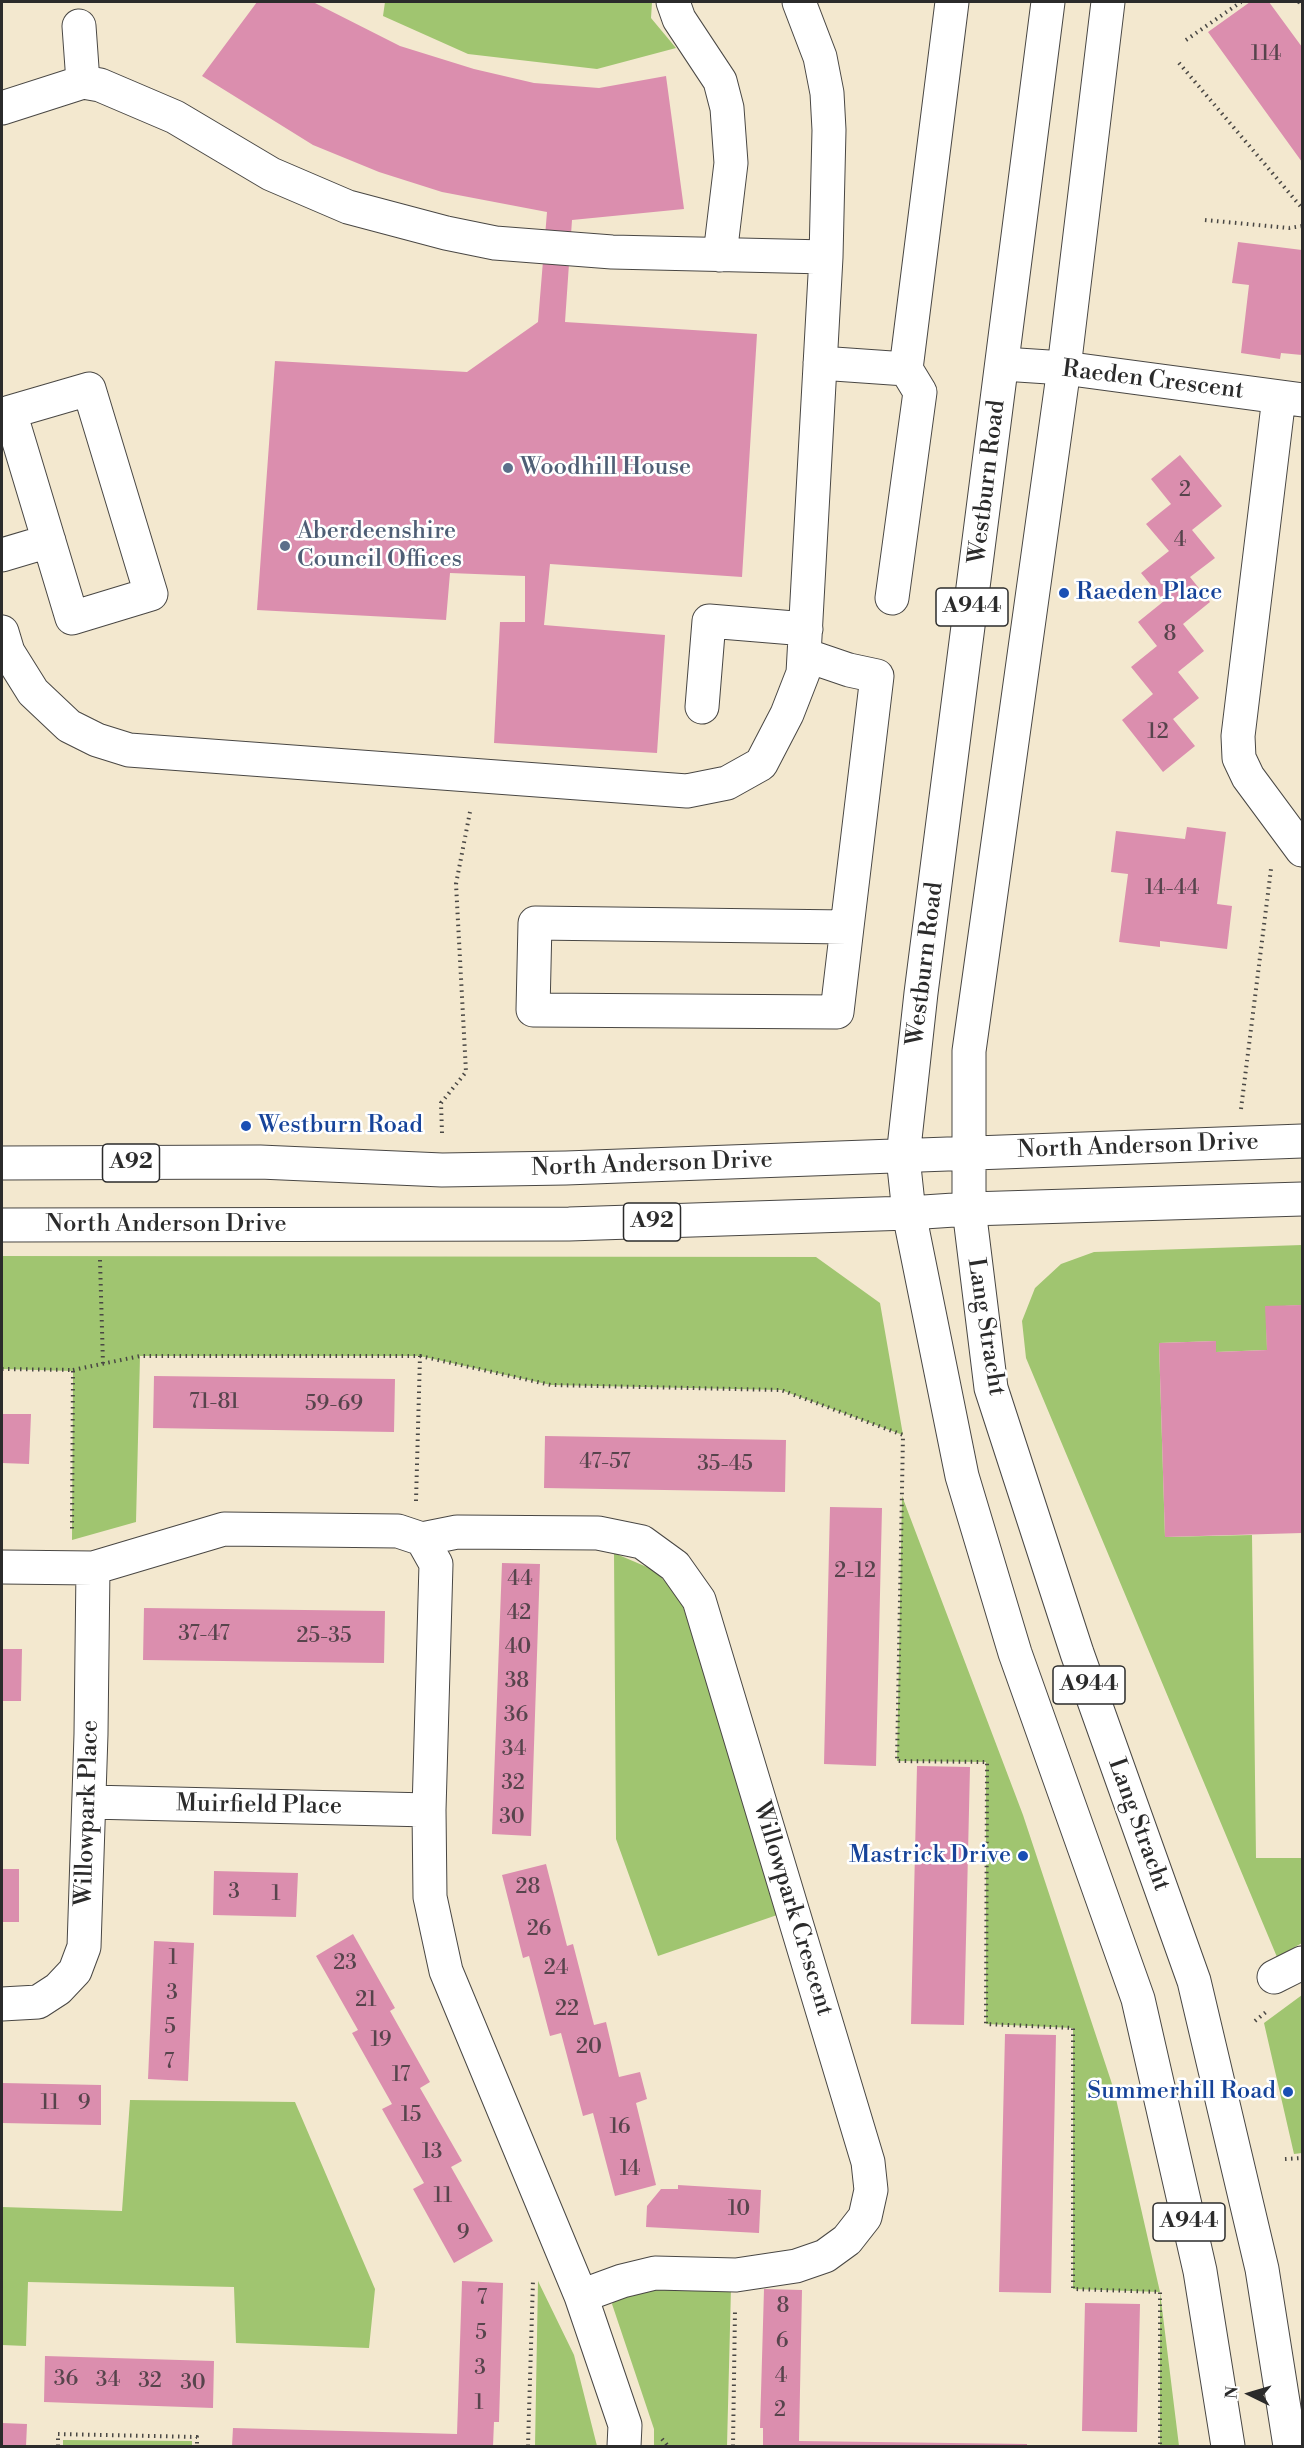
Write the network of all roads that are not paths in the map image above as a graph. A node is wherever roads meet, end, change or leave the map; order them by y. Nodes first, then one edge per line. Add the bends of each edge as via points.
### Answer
1 (673, 2) edge
2 (799, 2) edge
3 (951, 2) edge
4 (1048, 2) edge
5 (1108, 2) edge
6 (79, 26) dead end
7 (83, 82) junction
8 (2, 108) edge
9 (720, 255) junction
10 (826, 257) junction
11 (820, 363) junction
12 (1003, 364) junction
13 (1064, 368) junction
14 (906, 369) junction
15 (1291, 398) edge
16 (49, 541) junction
17 (2, 555) edge
18 (892, 598) dead end
19 (2, 632) edge
20 (806, 642) junction
21 (702, 707) dead end
22 (1302, 850) edge
23 (847, 927) junction
24 (1302, 1141) edge
25 (967, 1154) junction
26 (903, 1156) junction
27 (2, 1162) edge
28 (1302, 1199) edge
29 (969, 1209) junction
30 (909, 1213) junction
31 (2, 1225) edge
32 (419, 1524) junction
33 (2, 1567) edge
34 (93, 1568) junction
35 (89, 1802) junction
36 (429, 1810) junction
37 (1302, 1964) edge
38 (1274, 1977) dead end
39 (2, 2004) edge
40 (581, 2296) junction
41 (624, 2446) edge
42 (1228, 2446) edge
43 (1290, 2446) edge

1 - 9 main road via 678,20 720,81 727,108 731,163
2 - 10 main road via 820,57 827,93
3 - 14 main road
4 - 12 main road, Westburn Road / A944
5 - 13 main road, A944
6 - 7 main road
7 - 8 main road
7 - 9 main road via 100,85 175,117 271,174 348,207 403,223 495,243
9 - 10 main road
10 - 11 main road
11 - 14 main road
11 - 20 main road
12 - 13 main road, Raeden Crescent
12 - 26 main road, Westburn Road / A944
13 - 15 main road, Raeden Crescent
13 - 25 main road, A944 via 969,1051
14 - 18 main road via 920,392
15 - 22 main road via 1238,736 1239,758 1248,777
16 - 16 main road via 10,412 89,388 151,594 72,618
16 - 17 main road
19 - 20 main road via 8,652 33,692 69,726 129,750 687,791 727,783 761,764 787,714 802,673
20 - 21 main road via 709,621
20 - 23 main road via 849,670 877,676
23 - 23 main road via 837,1012 533,1010 535,923
24 - 25 main road, North Anderson Drive / A92
25 - 26 main road, North Anderson Drive / A92
25 - 29 main road, A944
26 - 27 main road, North Anderson Drive / A92 via 442,1170 260,1162
26 - 30 main road, Westburn Road / A944
28 - 29 main road, North Anderson Drive / A92
29 - 30 main road, North Anderson Drive / A92
29 - 43 main road, Lang Stracht / A944 via 991,1388 1077,1653 1194,1981 1262,2269
30 - 31 main road, North Anderson Drive / A92 via 569,1224
30 - 42 main road, Lang Stracht / A944 via 962,1476 1015,1653 1138,1999 1200,2271
32 - 34 main road, Willowpark Crescent via 398,1531 224,1529
32 - 36 main road via 436,1564
32 - 40 main road, Willowpark Crescent via 457,1532 598,1533 642,1542 675,1566 699,1600 868,2162 871,2190 865,2217 847,2240 825,2256 796,2266 736,2275 655,2273
33 - 34 main road, Willowpark Crescent
34 - 35 main road, Willowpark Place
35 - 36 main road, Muirfield Place
35 - 39 main road, Willowpark Place via 84,1947 75,1971 38,2002
36 - 40 main road via 430,1897 446,1971
37 - 38 main road
40 - 41 main road via 625,2425

